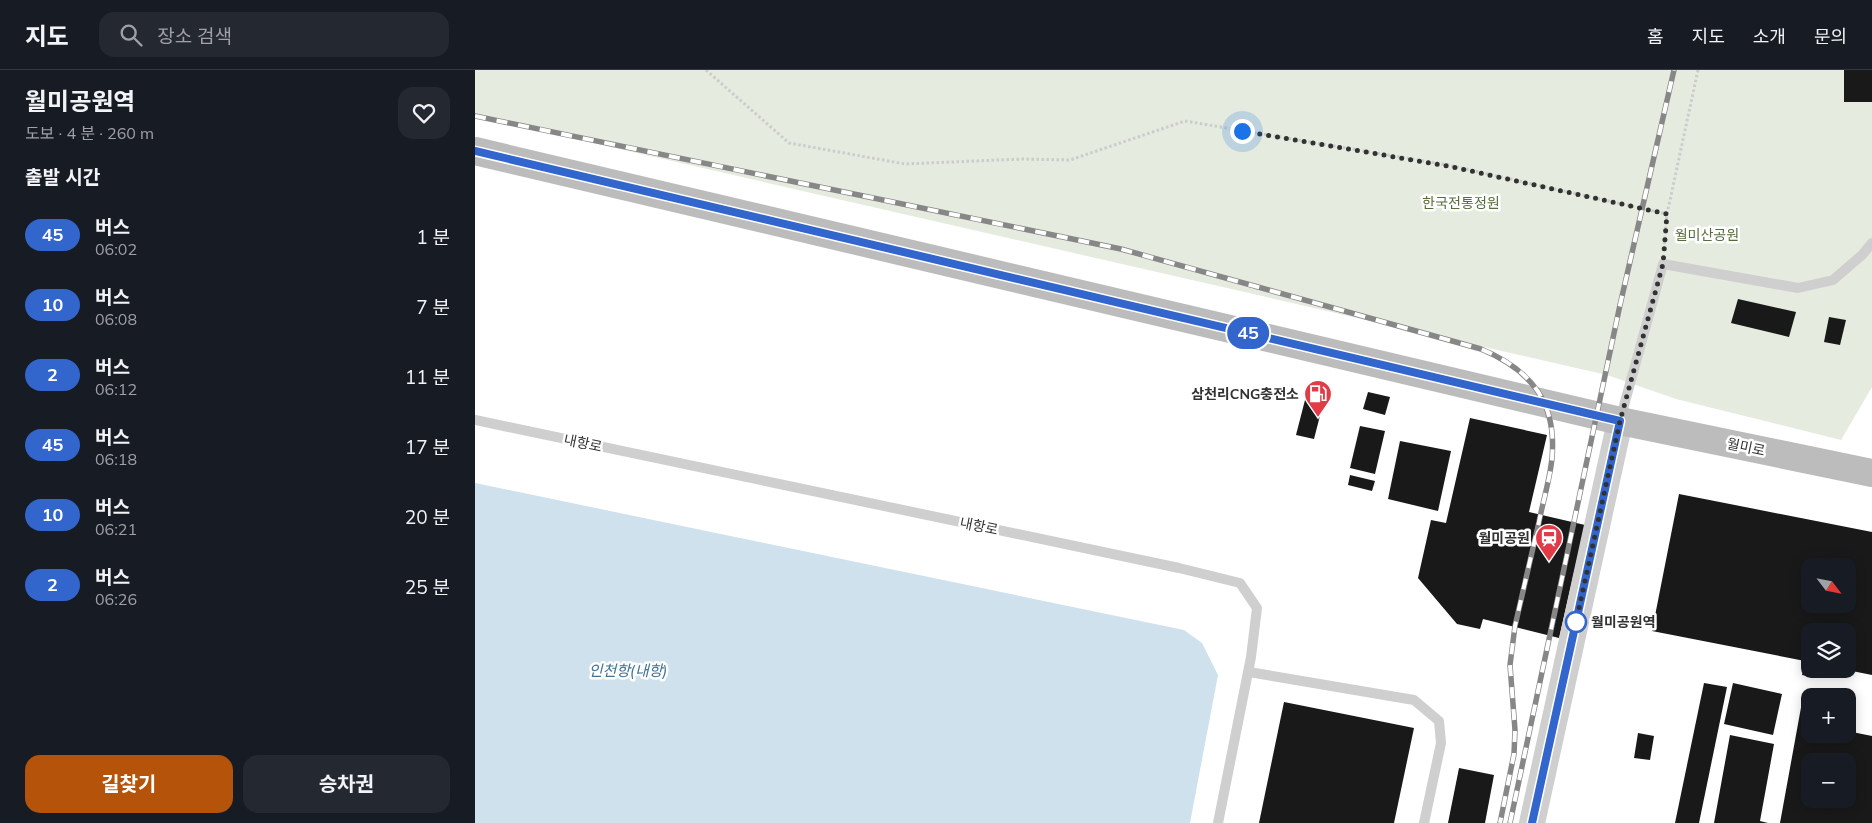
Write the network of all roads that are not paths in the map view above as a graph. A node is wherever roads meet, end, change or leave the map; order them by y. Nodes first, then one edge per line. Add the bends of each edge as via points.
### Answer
1 (475, 151) edge
2 (1872, 243) edge
3 (475, 420) edge
4 (1620, 421) junction
5 (1872, 473) edge
6 (1249, 672) junction
7 (1218, 823) edge
8 (1424, 823) edge
9 (1532, 823) edge

1 - 4 main road, 월미로
2 - 4 lane via 1833,280 1798,288 1663,264
3 - 6 lane, 내항로 via 1240,583 1257,608
4 - 5 main road, 월미로
4 - 9 street
6 - 7 lane, 내항로
6 - 8 lane via 1414,700 1439,721 1441,743

